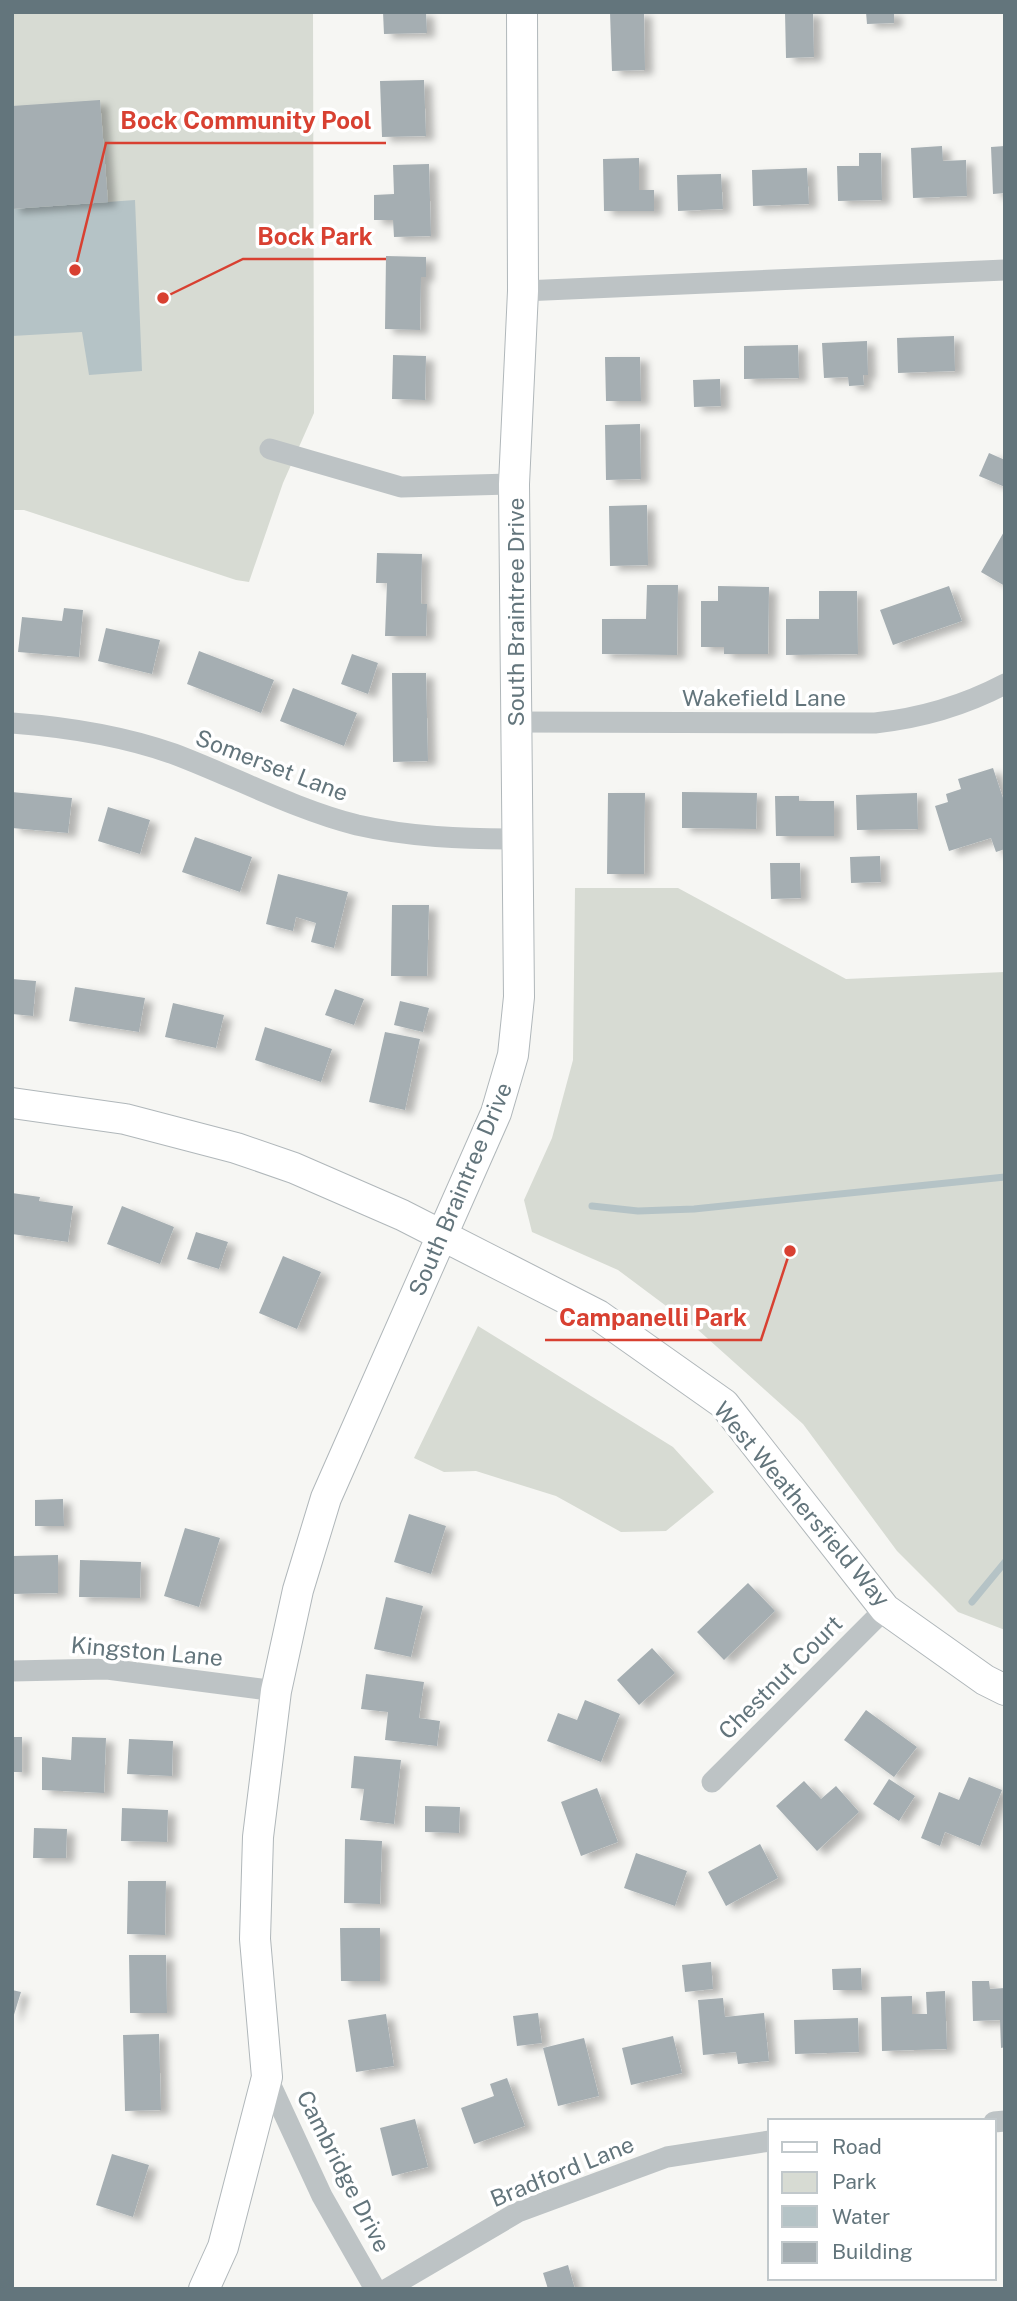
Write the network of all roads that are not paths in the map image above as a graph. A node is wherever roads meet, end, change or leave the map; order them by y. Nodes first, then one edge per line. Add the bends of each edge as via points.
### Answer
1 (522, 12) edge
2 (1005, 270) edge
3 (523, 291) junction
4 (270, 449) dead end
5 (514, 484) junction
6 (1005, 684) edge
7 (516, 722) junction
8 (12, 723) edge
9 (516, 839) junction
10 (12, 1103) edge
11 (442, 1236) junction
12 (885, 1609) junction
13 (12, 1671) edge
14 (1005, 1690) edge
15 (276, 1691) junction
16 (712, 1782) dead end
17 (267, 2077) junction
18 (768, 2141) edge
19 (204, 2289) edge
20 (375, 2289) edge
21 (387, 2289) edge

1 - 3 street, South Braintree Drive
2 - 3 street
3 - 5 street, South Braintree Drive
4 - 5 street via 401,487
5 - 7 street, South Braintree Drive
6 - 7 street, Wakefield Lane via 939,712 875,723
7 - 9 street, South Braintree Drive
8 - 9 street, Somerset Lane via 104,736 172,754 355,824 446,839
9 - 11 street, South Braintree Drive via 519,952 513,1055 496,1113
10 - 11 street, West Weathersfield Way via 125,1119 236,1148 362,1195
11 - 12 street, West Weathersfield Way via 598,1315 724,1404
11 - 15 street, South Braintree Drive via 326,1498 298,1590
12 - 14 street, West Weathersfield Way
12 - 16 street, Chestnut Court
13 - 15 street, Kingston Lane via 107,1669
15 - 17 street, South Braintree Drive via 258,1837 255,1938
17 - 19 street, South Braintree Drive via 223,2247
17 - 20 street, Cambridge Drive via 322,2196
18 - 21 street, Bradford Lane via 667,2157 518,2212

